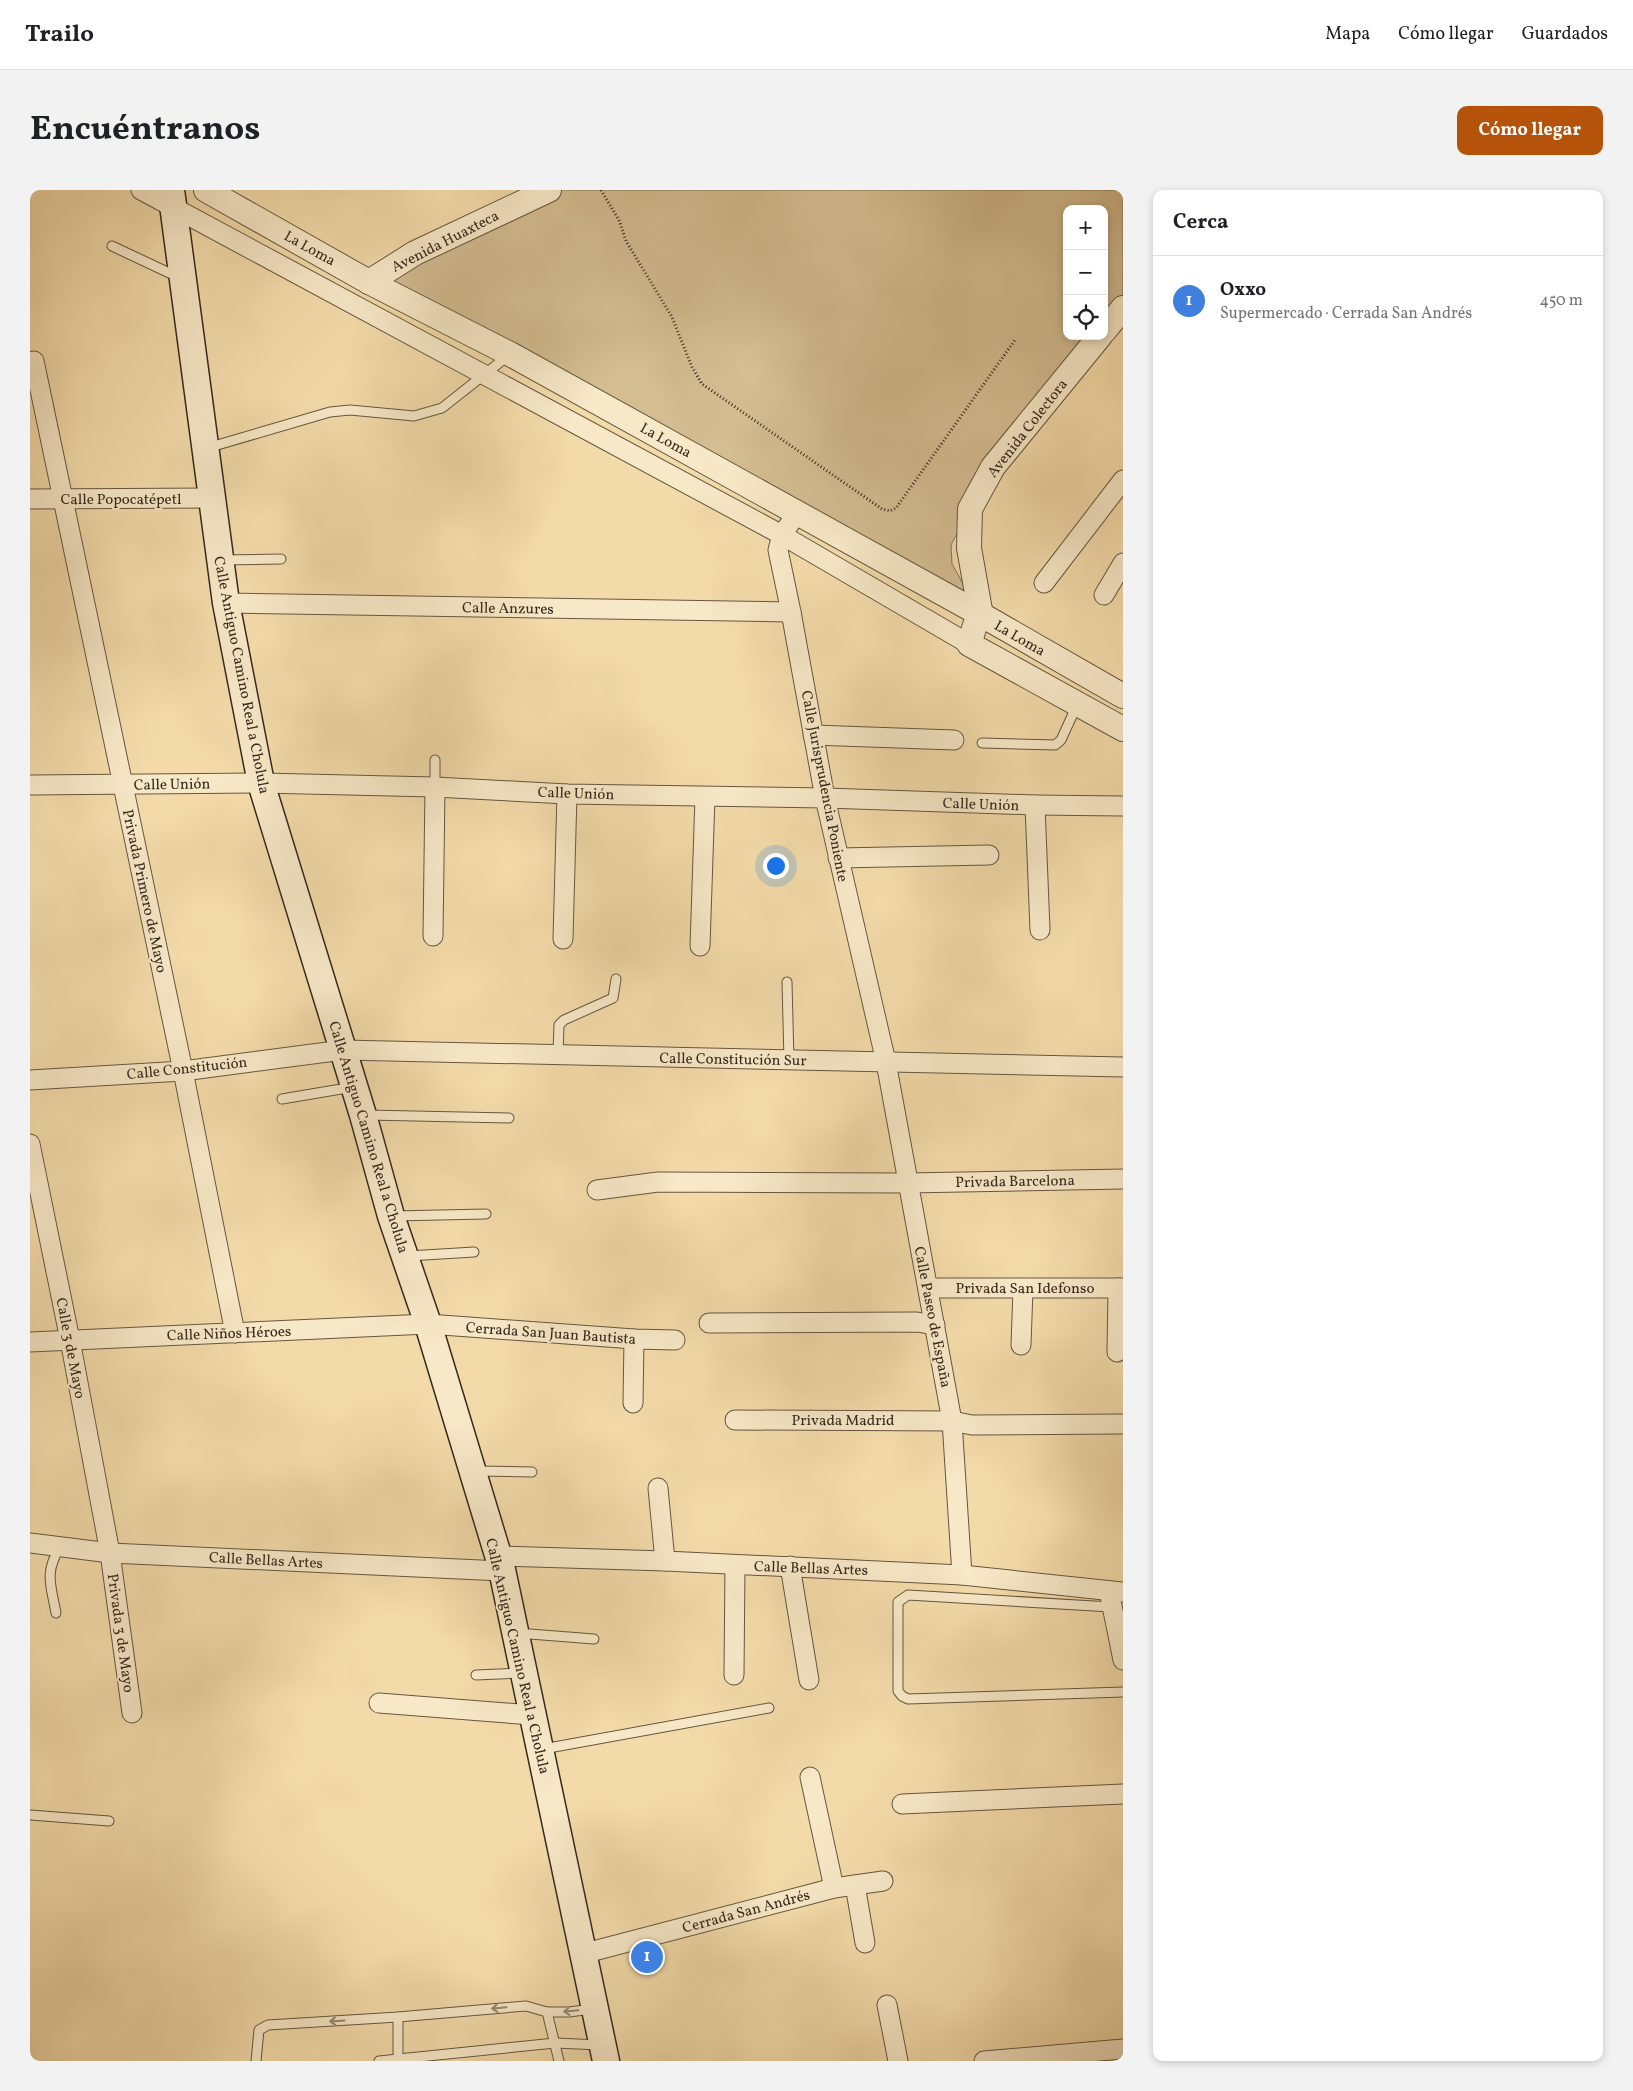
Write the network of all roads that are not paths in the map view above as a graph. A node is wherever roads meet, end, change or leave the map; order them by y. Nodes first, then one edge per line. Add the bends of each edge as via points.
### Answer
1 (141, 190) edge
2 (549, 190) edge
3 (213, 192) edge
4 (172, 198) edge
5 (112, 246) dead end
6 (182, 279) junction
7 (369, 282) junction
8 (1123, 308) edge
9 (1108, 326) edge
10 (1097, 340) edge
11 (510, 354) junction
12 (34, 361) dead end
13 (486, 375) junction
14 (205, 448) junction
15 (1123, 480) edge
16 (211, 498) junction
17 (30, 499) edge
18 (63, 500) junction
19 (797, 513) junction
20 (782, 535) junction
21 (282, 559) dead end
22 (220, 560) junction
23 (1123, 563) edge
24 (1044, 583) dead end
25 (1104, 595) dead end
26 (226, 603) junction
27 (791, 612) junction
28 (980, 614) junction
29 (969, 644) junction
30 (1123, 696) edge
31 (1078, 704) junction
32 (1123, 729) edge
33 (813, 735) junction
34 (954, 740) dead end
35 (982, 743) dead end
36 (435, 760) dead end
37 (261, 783) junction
38 (122, 784) junction
39 (30, 785) edge
40 (435, 787) junction
41 (567, 794) junction
42 (705, 797) junction
43 (825, 798) junction
44 (1034, 806) junction
45 (1123, 806) edge
46 (989, 855) dead end
47 (838, 858) junction
48 (1040, 930) dead end
49 (433, 936) dead end
50 (562, 939) dead end
51 (700, 946) dead end
52 (616, 980) dead end
53 (787, 982) dead end
54 (343, 1050) junction
55 (558, 1055) junction
56 (789, 1061) junction
57 (886, 1062) junction
58 (1123, 1067) edge
59 (183, 1071) junction
60 (30, 1080) edge
61 (354, 1087) junction
62 (282, 1099) dead end
63 (363, 1115) junction
64 (509, 1118) dead end
65 (30, 1144) edge
66 (1123, 1180) edge
67 (907, 1183) junction
68 (597, 1190) dead end
69 (35, 1200) edge
70 (486, 1214) dead end
71 (391, 1216) junction
72 (474, 1252) dead end
73 (405, 1256) junction
74 (928, 1288) junction
75 (1120, 1288) edge
76 (1023, 1289) junction
77 (709, 1323) dead end
78 (428, 1324) junction
79 (935, 1325) junction
80 (235, 1333) junction
81 (634, 1339) junction
82 (70, 1340) junction
83 (675, 1340) dead end
84 (30, 1342) edge
85 (1021, 1345) dead end
86 (1117, 1352) dead end
87 (633, 1403) dead end
88 (735, 1420) dead end
89 (952, 1420) junction
90 (1123, 1424) edge
91 (472, 1470) junction
92 (532, 1472) dead end
93 (658, 1488) dead end
94 (30, 1542) edge
95 (60, 1546) junction
96 (110, 1553) junction
97 (665, 1561) junction
98 (500, 1564) junction
99 (735, 1565) junction
100 (790, 1566) junction
101 (962, 1575) junction
102 (1114, 1597) edge
103 (56, 1613) dead end
104 (515, 1633) junction
105 (594, 1639) dead end
106 (1123, 1660) edge
107 (524, 1673) junction
108 (734, 1674) dead end
109 (476, 1675) dead end
110 (808, 1680) dead end
111 (1123, 1692) edge
112 (379, 1703) dead end
113 (769, 1708) dead end
114 (132, 1713) dead end
115 (532, 1715) junction
116 (539, 1749) junction
117 (810, 1777) dead end
118 (1123, 1794) edge
119 (902, 1804) dead end
120 (30, 1815) edge
121 (108, 1821) dead end
122 (883, 1881) dead end
123 (855, 1885) junction
124 (834, 1888) junction
125 (865, 1943) dead end
126 (582, 1954) junction
127 (887, 2005) dead end
128 (594, 2008) junction
129 (547, 2012) junction
130 (398, 2017) junction
131 (555, 2043) junction
132 (1123, 2049) edge
133 (604, 2053) edge
134 (398, 2060) edge
135 (256, 2061) edge
136 (379, 2061) edge
137 (559, 2061) edge
138 (898, 2061) edge
139 (984, 2061) edge

1 - 4 street
2 - 7 street, Avenida Huaxteca via 415,253
3 - 7 street, La Loma
4 - 6 main road, Calle Antiguo Camino Real a Cholula
4 - 13 street
5 - 6 lane
6 - 14 main road, Calle Antiguo Camino Real a Cholula
7 - 11 street, La Loma
8 - 9 street
10 - 28 street, Avenida Colectora via 993,468 970,509 969,548
11 - 13 lane
11 - 19 street, La Loma
12 - 18 street, Privada Primero de Mayo
13 - 14 lane via 442,408 414,416 350,410 330,412
13 - 20 street
14 - 16 main road, Calle Antiguo Camino Real a Cholula
15 - 24 street
16 - 18 street, Calle Popocatépetl
16 - 22 main road, Calle Antiguo Camino Real a Cholula
17 - 18 street, Calle Popocatépetl
18 - 38 street, Privada Primero de Mayo
19 - 20 street, Calle Jurisprudencia Poniente
19 - 28 street, La Loma
20 - 27 street, Calle Jurisprudencia Poniente via 778,550
20 - 29 street
21 - 22 lane
22 - 26 main road, Calle Antiguo Camino Real a Cholula
23 - 25 street
26 - 27 street, Calle Anzures
26 - 37 main road, Calle Antiguo Camino Real a Cholula
27 - 33 street, Calle Jurisprudencia Poniente
28 - 29 street, Avenida Colectora
28 - 30 street, La Loma
29 - 31 street
31 - 32 street
31 - 35 lane via 1061,740 1055,745
33 - 34 street
33 - 43 street, Calle Jurisprudencia Poniente
36 - 40 lane
37 - 38 street, Calle Unión
37 - 40 street, Calle Unión
37 - 54 main road, Calle Antiguo Camino Real a Cholula
38 - 39 street, Calle Unión
38 - 59 street, Privada Primero de Mayo
40 - 41 street, Calle Unión
40 - 49 street
41 - 42 street, Calle Unión
41 - 50 street
42 - 43 street, Calle Unión
42 - 51 street
43 - 44 street, Calle Unión
43 - 47 street, Calle Jurisprudencia Poniente
44 - 45 street, Calle Unión
44 - 48 street
46 - 47 street
47 - 57 street, Calle Jurisprudencia Poniente
52 - 55 lane via 613,998 559,1025
53 - 56 lane
54 - 55 street, Calle Constitución Sur
54 - 59 street, Calle Constitución
54 - 61 main road, Calle Antiguo Camino Real a Cholula
55 - 56 street, Calle Constitución Sur
56 - 57 street, Calle Constitución Sur
57 - 58 street, Calle Constitución Sur
57 - 67 street, Calle Paseo de España
59 - 60 street, Calle Constitución
59 - 80 street, Privada Primero de Mayo
61 - 62 lane
61 - 63 main road, Calle Antiguo Camino Real a Cholula
63 - 64 lane
63 - 71 main road, Calle Antiguo Camino Real a Cholula
65 - 69 street, Calle 3 de Mayo
66 - 67 street, Privada Barcelona
67 - 68 street, Privada Barcelona via 658,1182
67 - 74 street, Calle Paseo de España
69 - 82 street, Calle 3 de Mayo
70 - 71 lane
71 - 73 main road, Calle Antiguo Camino Real a Cholula
72 - 73 lane
73 - 78 main road, Calle Antiguo Camino Real a Cholula
74 - 76 street, Privada San Idefonso
74 - 79 street, Calle Paseo de España
75 - 76 street, Privada San Idefonso
75 - 86 street
76 - 85 street
77 - 79 street via 917,1322
78 - 80 street, Calle Niños Héroes
78 - 81 street, Cerrada San Juan Bautista
78 - 91 main road, Calle Antiguo Camino Real a Cholula
79 - 89 street, Calle Paseo de España
80 - 82 street, Calle Niños Héroes
81 - 83 street, Cerrada San Juan Bautista
81 - 87 street
82 - 84 street, Calle Niños Héroes
82 - 96 street, Calle 3 de Mayo
88 - 89 street, Privada Madrid
89 - 90 street, Privada Madrid via 972,1425
89 - 101 street, Calle Paseo de España
91 - 92 lane
91 - 98 main road, Calle Antiguo Camino Real a Cholula
93 - 97 street
94 - 95 street, Calle Bellas Artes
95 - 96 street, Calle Bellas Artes
95 - 103 lane via 49,1570
96 - 98 street, Calle Bellas Artes
96 - 114 street, Privada 3 de Mayo
97 - 98 street, Calle Bellas Artes
97 - 99 street, Calle Bellas Artes
98 - 104 main road, Calle Antiguo Camino Real a Cholula
99 - 100 street, Calle Bellas Artes
99 - 108 street
100 - 101 street, Calle Bellas Artes
100 - 110 street
101 - 102 street, Calle Bellas Artes
102 - 106 street
102 - 111 lane via 908,1594 898,1602 898,1690 908,1699
104 - 105 lane
104 - 107 main road, Calle Antiguo Camino Real a Cholula
107 - 109 lane
107 - 115 main road, Calle Antiguo Camino Real a Cholula
112 - 115 street
113 - 116 lane
115 - 116 main road, Calle Antiguo Camino Real a Cholula
116 - 126 main road, Calle Antiguo Camino Real a Cholula
117 - 124 street
118 - 119 street
120 - 121 lane
122 - 123 street, Cerrada San Andrés
123 - 124 street, Cerrada San Andrés
123 - 125 street
124 - 126 street, Cerrada San Andrés
126 - 128 main road, Calle Antiguo Camino Real a Cholula
127 - 138 street
128 -> 129 lane
128 - 133 main road, Calle Antiguo Camino Real a Cholula
129 -> 130 lane via 526,2006
129 - 131 lane
130 - 134 lane
130 -> 135 lane via 268,2025 259,2030
131 - 133 lane
131 - 134 lane
131 - 137 lane
132 - 139 street
134 - 136 lane

